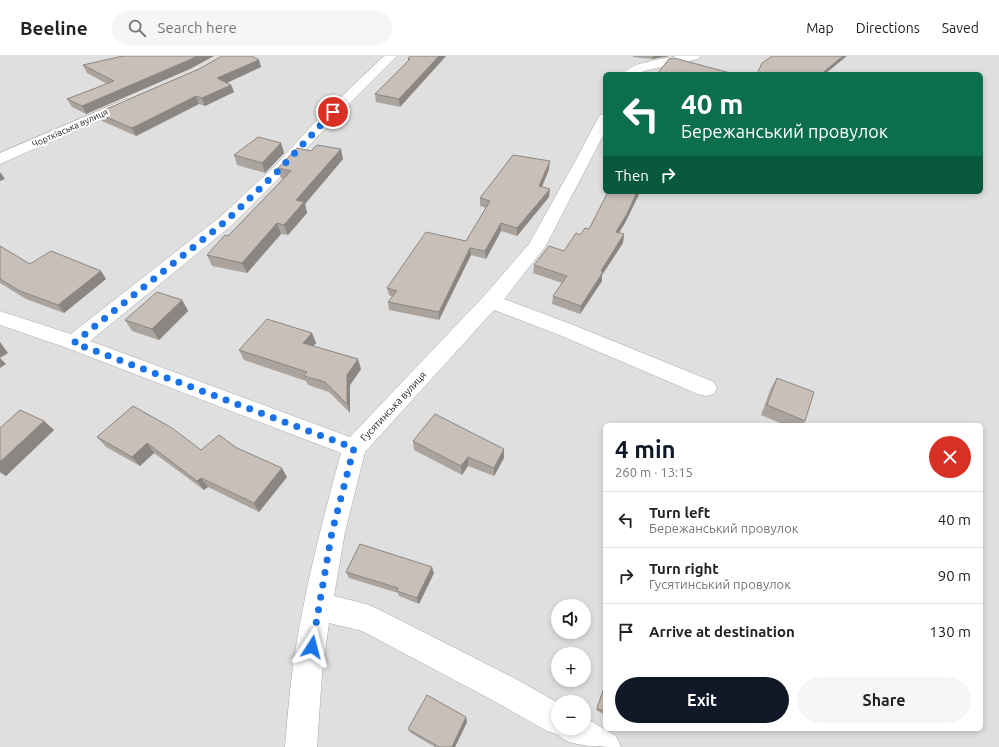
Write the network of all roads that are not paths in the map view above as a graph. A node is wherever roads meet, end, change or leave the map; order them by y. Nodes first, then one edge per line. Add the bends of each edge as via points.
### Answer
1 (390, 56) edge
2 (694, 56) edge
3 (633, 72) edge
4 (138, 98) edge
5 (603, 122) edge
6 (0, 159) edge
7 (491, 302) junction
8 (0, 318) edge
9 (74, 343) junction
10 (706, 388) dead end
11 (354, 448) junction
12 (318, 606) junction
13 (551, 716) edge
14 (584, 735) edge
15 (301, 747) edge
16 (605, 747) edge

1 - 9 street via 226,221
2 - 3 street via 640,68
4 - 6 street, Чортківська вулиця
5 - 7 street, Гусятинська вулиця via 536,247
7 - 10 street via 564,329
7 - 11 street, Гусятинська вулиця
8 - 9 street
9 - 11 street
11 - 12 street, Гусятинська вулиця via 332,532
12 - 13 street via 366,618
12 - 15 street, Гусятинська вулиця via 307,674
14 - 16 street

